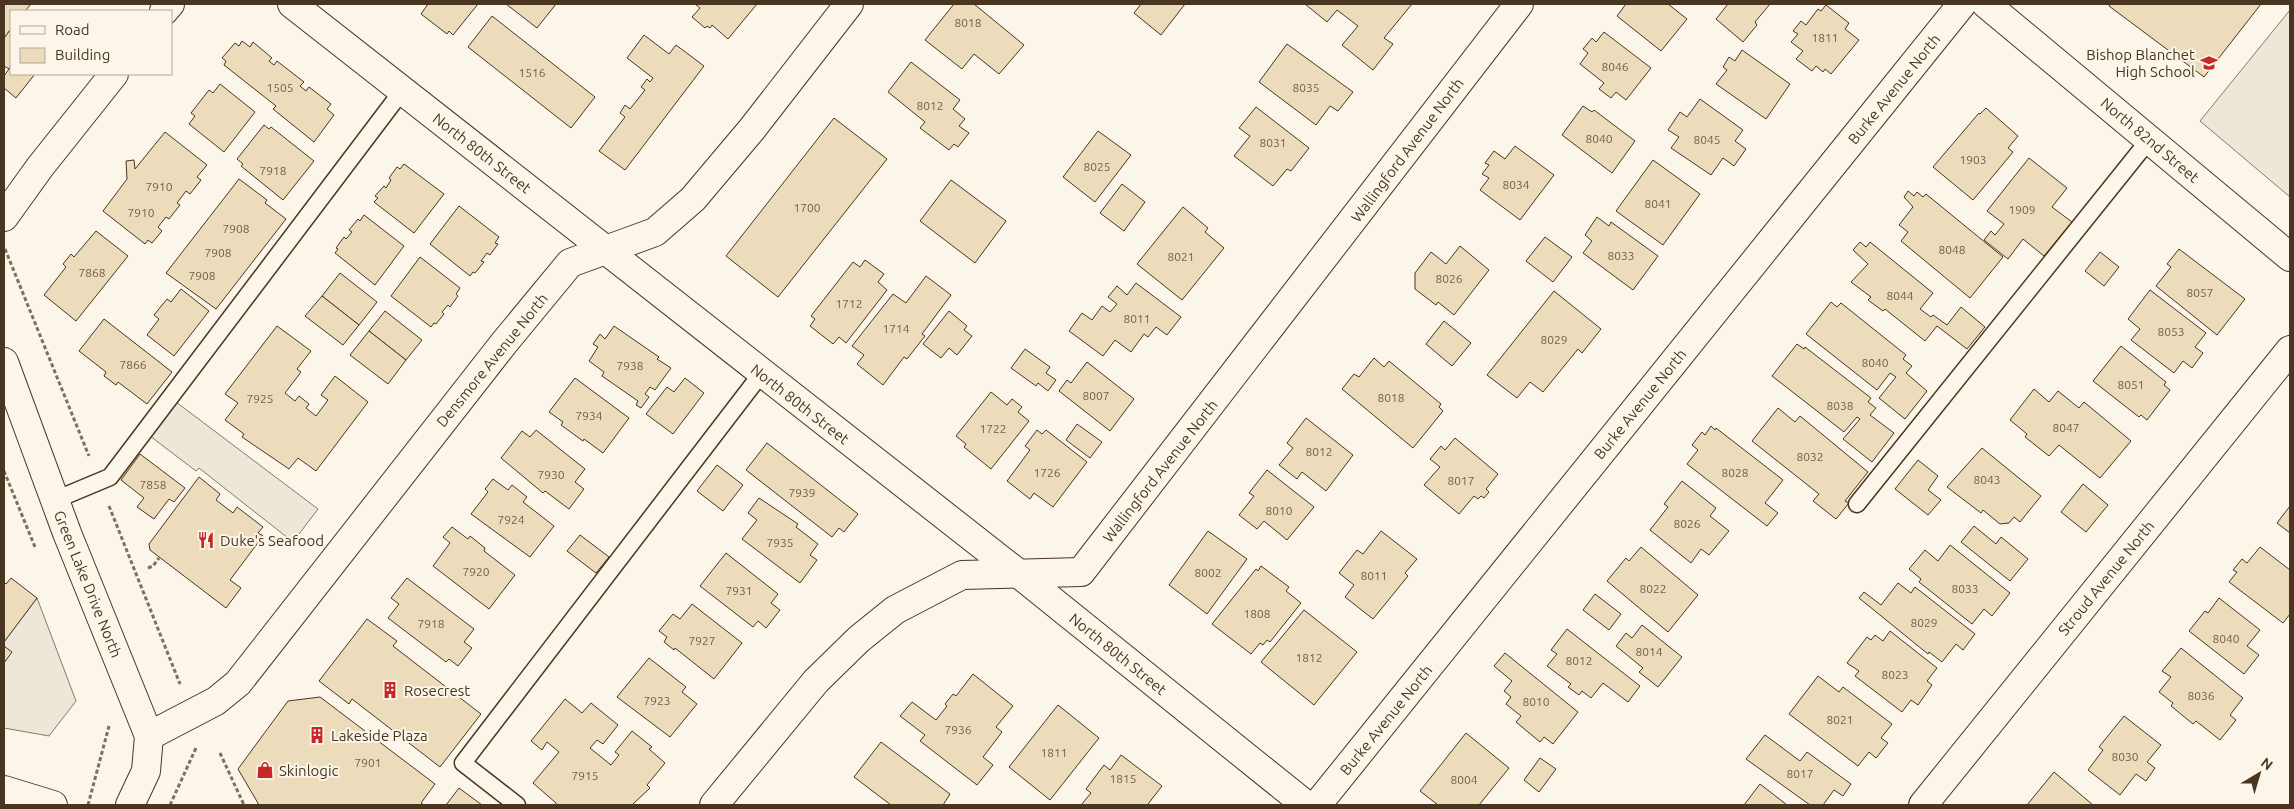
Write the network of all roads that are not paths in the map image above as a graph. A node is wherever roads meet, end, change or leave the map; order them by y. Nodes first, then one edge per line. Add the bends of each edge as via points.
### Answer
1 (292, 4) edge
2 (850, 4) edge
3 (1519, 4) edge
4 (1962, 4) edge
5 (1986, 4) edge
6 (113, 75) edge
7 (402, 91) junction
8 (2149, 140) junction
9 (4, 217) edge
10 (605, 250) junction
11 (2290, 257) edge
12 (2290, 350) edge
13 (4, 362) edge
14 (761, 374) junction
15 (55, 500) junction
16 (1857, 504) dead end
17 (1018, 574) junction
18 (149, 736) junction
19 (4, 790) edge
20 (53, 805) edge
21 (130, 805) edge
22 (517, 805) edge
23 (714, 805) edge
24 (1306, 805) edge
25 (1317, 805) edge
26 (1923, 805) edge

1 - 7 street, North 80th Street
2 - 10 street, Densmore Avenue North via 693,199 655,232
3 - 17 street, Wallingford Avenue North via 1081,572
4 - 25 street, Burke Avenue North
5 - 8 street, North 82nd Street
6 - 9 street
7 - 10 street, North 80th Street
7 - 15 lane via 110,477
8 - 11 street, North 82nd Street
8 - 16 lane
10 - 14 street, North 80th Street
10 - 18 street, Densmore Avenue North via 570,262 238,683 216,701
12 - 26 street, Stroud Avenue North
13 - 15 street, Green Lake Drive North
14 - 17 street, North 80th Street
14 - 22 lane via 463,763
15 - 18 street, Green Lake Drive North
17 - 23 street, Wallingford Avenue North via 962,575 895,610 816,681
17 - 24 street, North 80th Street
18 - 21 street, Green Lake Drive North via 146,771
19 - 20 street

